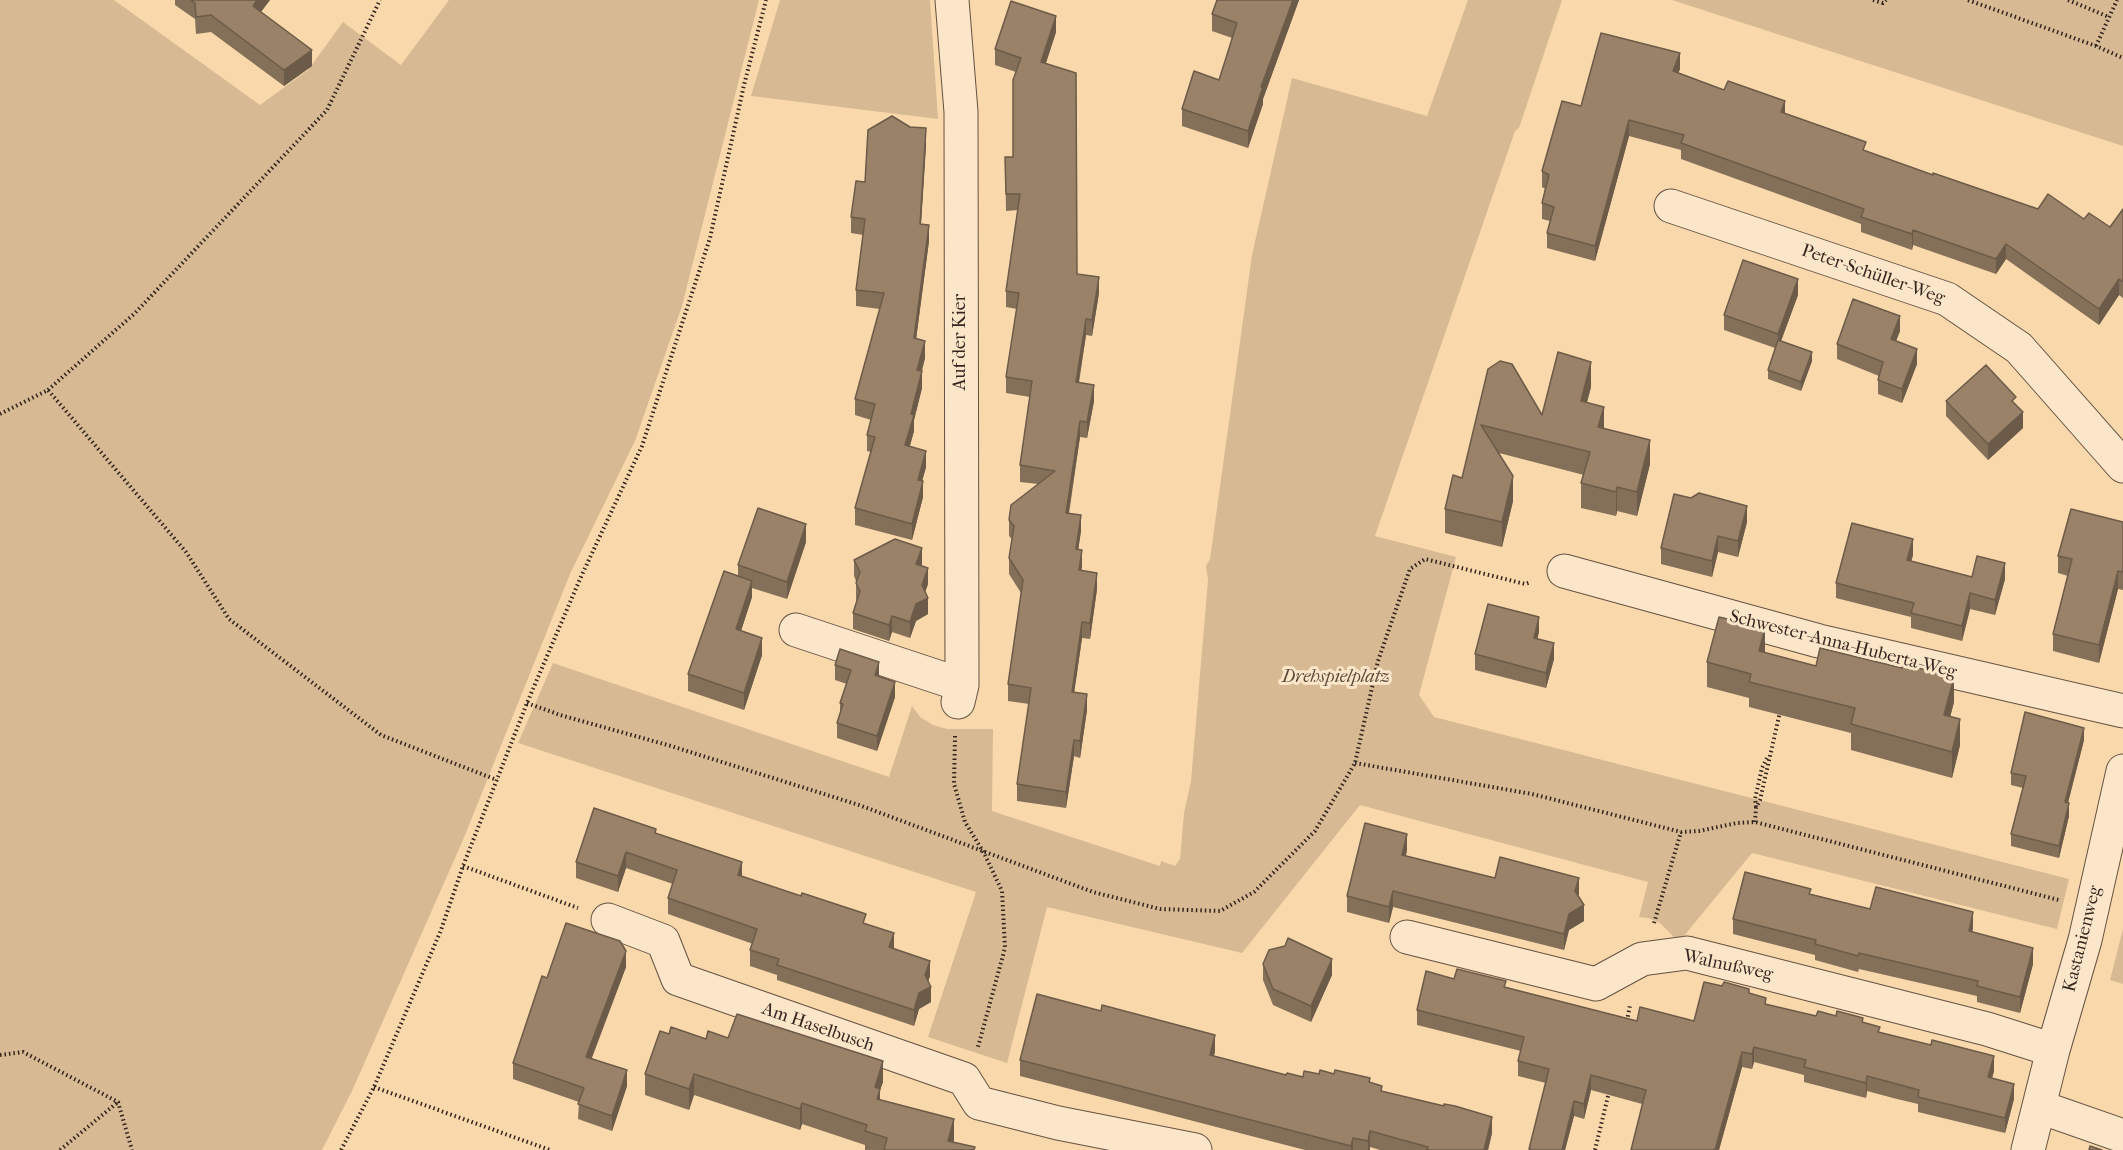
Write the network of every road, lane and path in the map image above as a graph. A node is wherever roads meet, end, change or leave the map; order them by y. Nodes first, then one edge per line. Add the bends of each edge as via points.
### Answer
1 (380, 0) edge
2 (766, 0) edge
3 (952, 0) edge
4 (1873, 0) edge
5 (1886, 0) edge
6 (1968, 0) edge
7 (2068, 0) edge
8 (2117, 0) edge
9 (2109, 17) junction
10 (2096, 46) junction
11 (2123, 58) edge
12 (1671, 206) dead end
13 (48, 390) junction
14 (0, 414) edge
15 (2123, 466) edge
16 (1564, 571) joint
17 (796, 630) dead end
18 (960, 694) junction
19 (528, 703) junction
20 (1781, 708) edge
21 (2123, 711) edge
22 (1355, 763) junction
23 (2123, 771) edge
24 (497, 780) junction
25 (1755, 822) junction
26 (1681, 831) junction
27 (984, 853) junction
28 (463, 866) junction
29 (2091, 912) junction
30 (608, 920) joint
31 (1654, 923) dead end
32 (1407, 937) dead end
33 (1629, 1010) dead end
34 (1625, 1027) edge
35 (2053, 1050) junction
36 (0, 1055) edge
37 (964, 1079) junction
38 (1611, 1084) edge
39 (374, 1087) junction
40 (118, 1102) junction
41 (2040, 1107) junction
42 (2123, 1136) edge
43 (60, 1150) edge
44 (132, 1150) edge
45 (341, 1150) edge
46 (550, 1150) edge
47 (1195, 1150) edge
48 (1595, 1150) edge
49 (2028, 1150) edge

1 - 13 path via 327,110 135,313
2 - 19 path via 710,238 642,446
3 - 18 street, Auf der Kier via 961,112
4 - 5 path
6 - 10 path
7 - 9 path
8 - 9 path
9 - 10 path
10 - 11 path
12 - 15 street, Peter-Schüller-Weg via 1947,299 2019,348
13 - 14 path
13 - 24 path via 186,552 229,619 381,735
16 - 21 street, Schwester-Anna-Huberta-Weg via 1819,641
16 - 22 path via 1525,584 1425,559 1410,569 1378,662
17 - 18 street
18 - 27 path via 954,784 965,822
19 - 24 path
19 - 27 path via 859,805
20 - 25 path via 1771,750 1762,768
22 - 26 path via 1532,794
22 - 27 path via 1315,831 1254,892 1220,911 1160,909 1093,892
23 - 29 street, Kastanienweg
24 - 28 path
25 - 26 path
25 - 29 path via 2063,901
26 - 31 path
27 - 37 path via 1002,891 1005,948 978,1048
28 - 30 path
28 - 39 path via 441,930
29 - 35 street, Kastanienweg
30 - 37 street, Am Haselbusch via 663,941 678,980
32 - 35 street, Walnußweg via 1596,984 1642,958 1687,953 1988,1029
33 - 34 path
35 - 41 street, Kastanienweg
36 - 40 path via 23,1052
37 - 47 street via 979,1103
38 - 48 path
39 - 45 path
39 - 46 path
40 - 43 path
40 - 44 path
41 - 42 street
41 - 49 street, Kastanienweg

